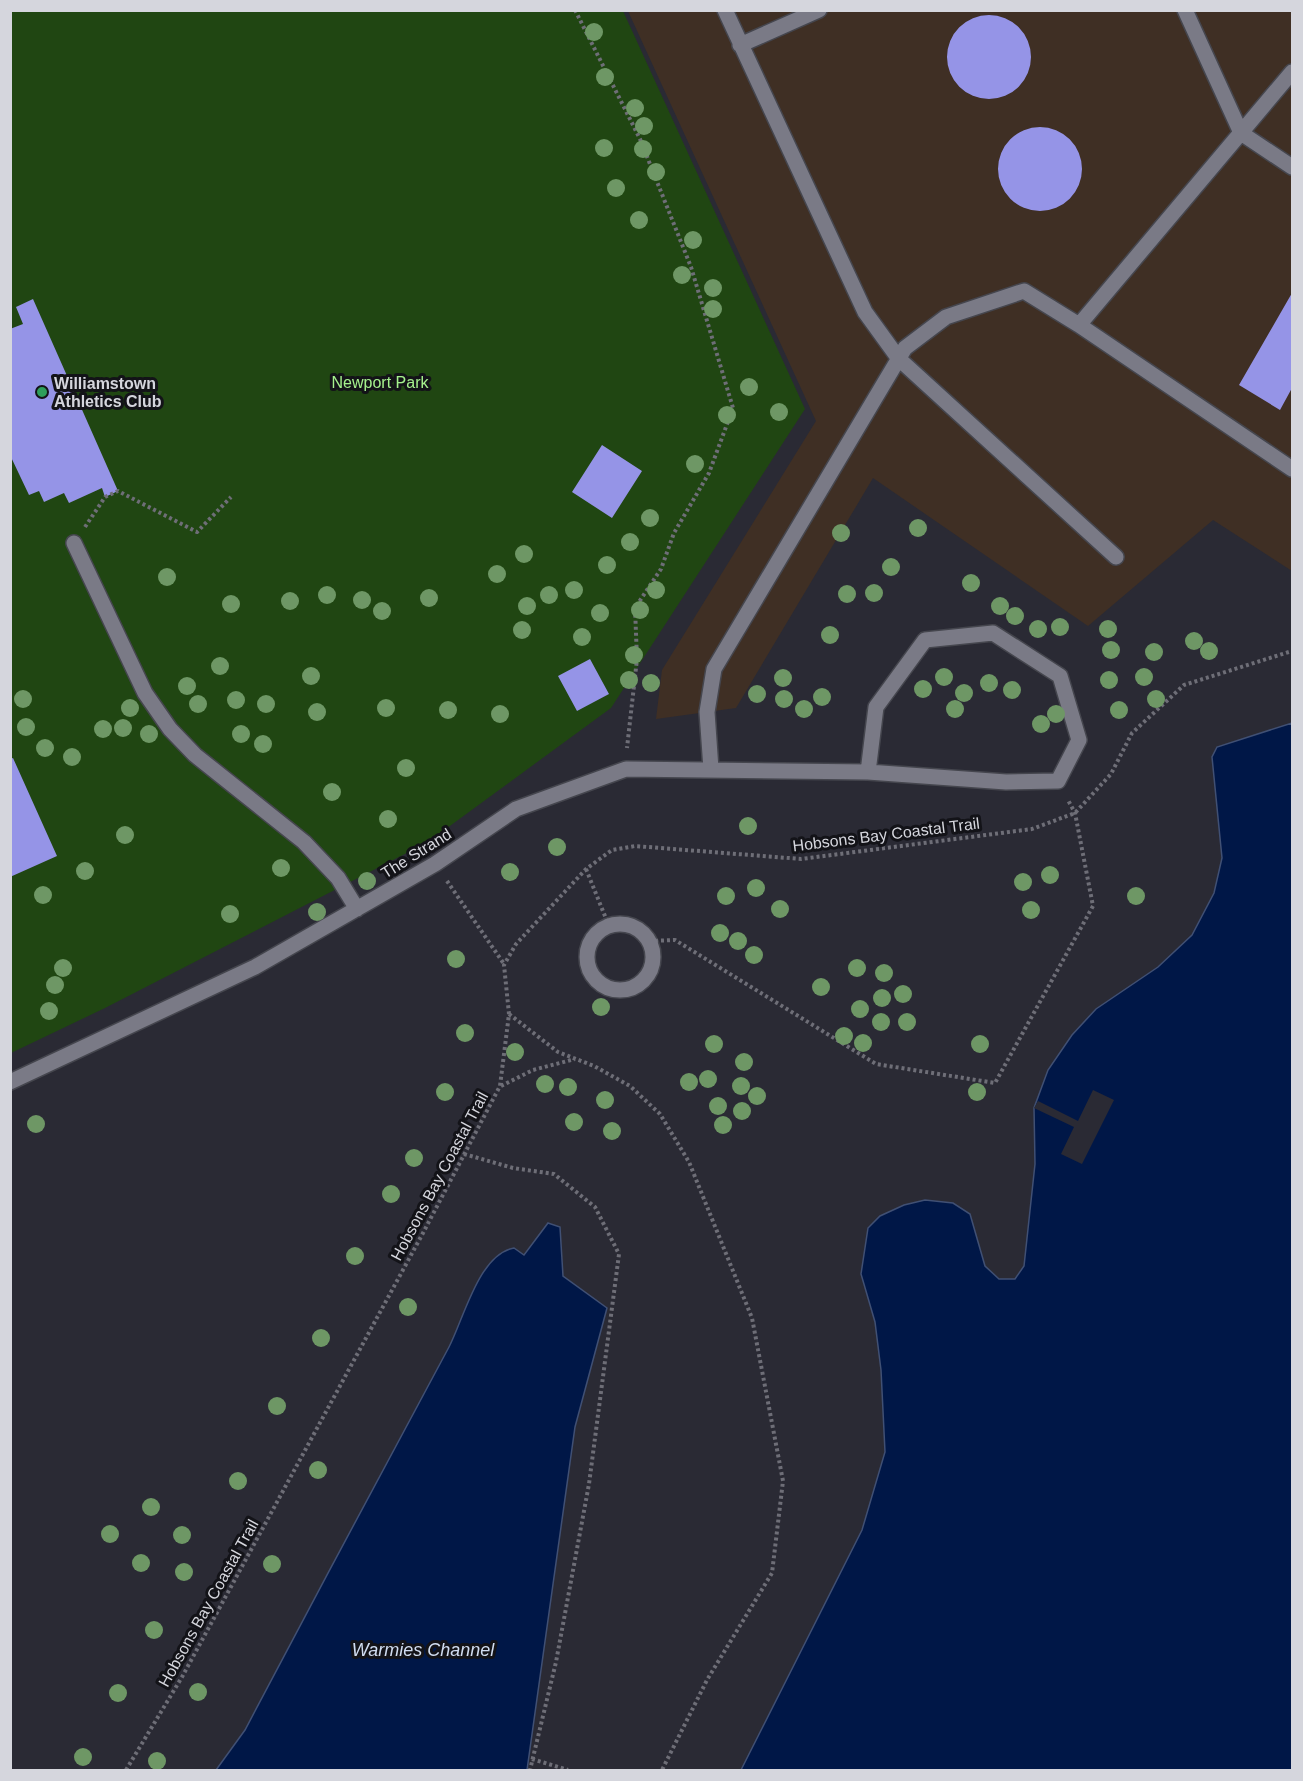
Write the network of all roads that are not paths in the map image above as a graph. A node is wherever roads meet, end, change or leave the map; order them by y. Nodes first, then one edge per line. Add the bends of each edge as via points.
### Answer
1 (724, 10) edge
2 (819, 10) edge
3 (1185, 10) edge
4 (740, 45) junction
5 (1293, 72) edge
6 (1241, 133) junction
7 (1293, 167) edge
8 (1079, 326) junction
9 (898, 358) junction
10 (1293, 469) edge
11 (74, 543) road end
12 (1116, 557) dead end
13 (711, 769) junction
14 (868, 772) junction
15 (357, 909) junction
16 (609, 926) joint
17 (10, 1082) edge

1 - 4 street
2 - 4 street
3 - 6 street
4 - 9 street via 865,312
5 - 6 street
6 - 7 street
6 - 8 street
8 - 9 street via 1024,291 946,317 905,348
8 - 10 street
9 - 12 street
9 - 13 street via 714,669 707,712
11 - 15 street via 145,693 170,729 304,842 338,878
13 - 14 street, The Strand
13 - 15 street, The Strand via 626,769 516,809 435,864
14 - 14 street, The Strand via 876,707 925,640 993,633 1060,676 1079,740 1058,781 1006,782
15 - 17 street, The Strand via 255,967
16 - 16 street via 591,939 587,962 606,987 626,989 644,980 653,961 649,941 632,926

